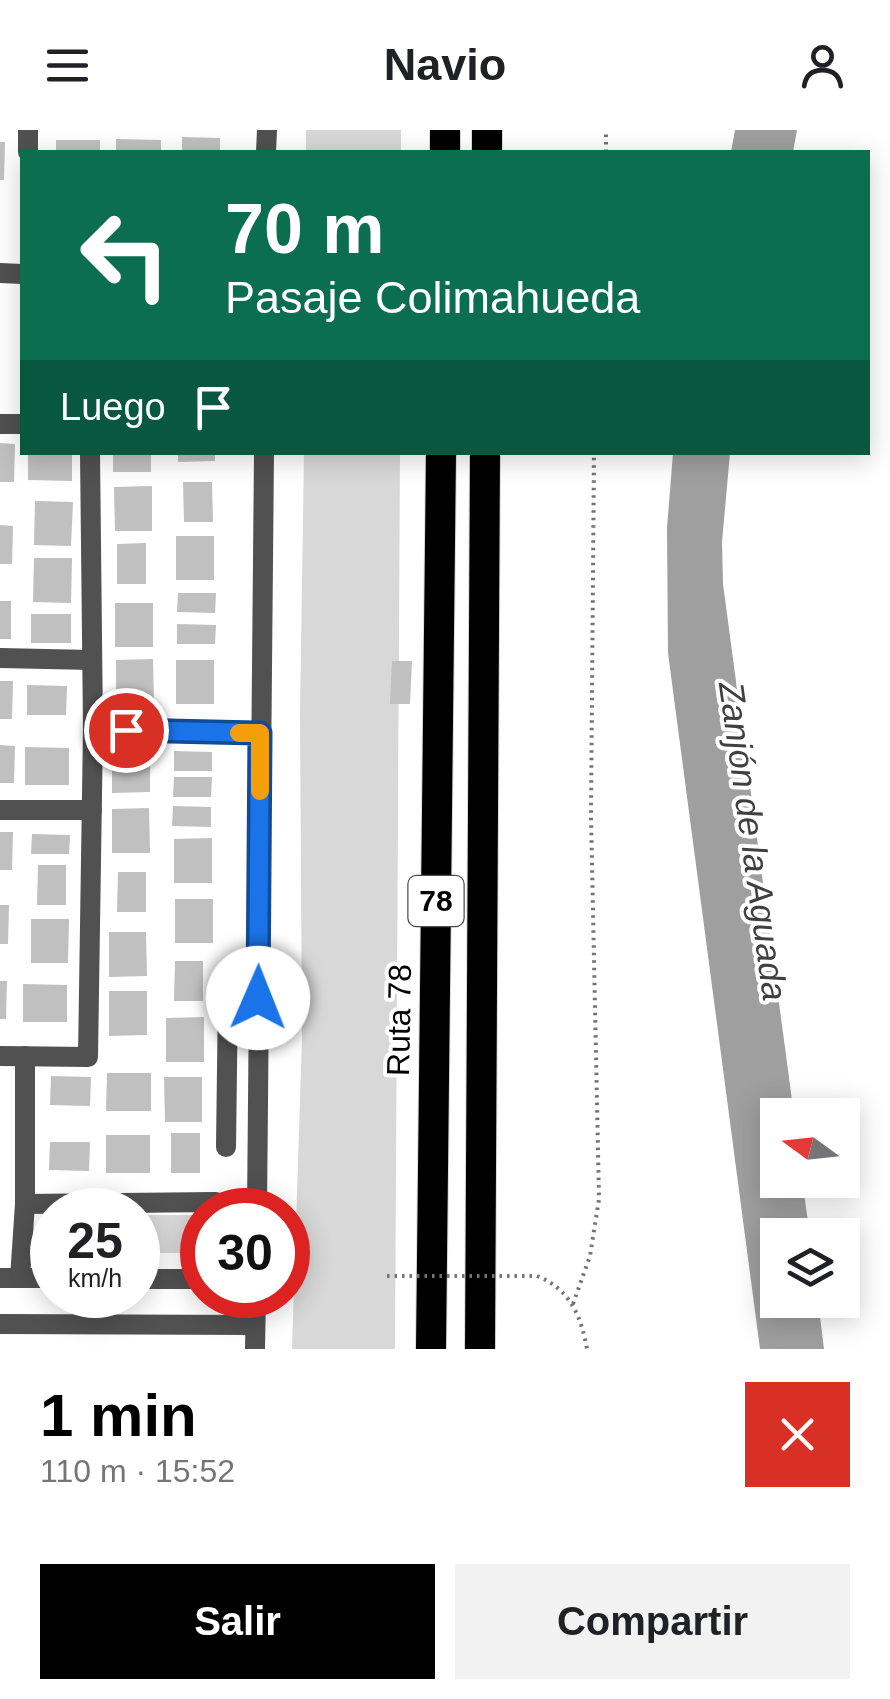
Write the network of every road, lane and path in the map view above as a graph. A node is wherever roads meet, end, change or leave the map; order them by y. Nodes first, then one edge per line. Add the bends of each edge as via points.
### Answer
1 (90, 455) edge
2 (264, 455) edge
3 (441, 455) edge
4 (485, 455) edge
5 (594, 455) edge
6 (0, 658) edge
7 (92, 660) junction
8 (93, 729) junction
9 (260, 733) junction
10 (0, 810) edge
11 (92, 810) junction
12 (259, 963) junction
13 (0, 1056) edge
14 (25, 1056) junction
15 (226, 1147) dead end
16 (256, 1188) edge
17 (180, 1202) edge
18 (25, 1204) junction
19 (387, 1276) dead end
20 (10, 1278) edge
21 (573, 1304) junction
22 (255, 1318) edge
23 (0, 1324) edge
24 (255, 1325) junction
25 (255, 1349) edge
26 (430, 1349) edge
27 (480, 1349) edge
28 (588, 1349) edge

1 - 7 street
2 - 9 street
3 - 26 highway, Ruta 78 / 78
4 - 27 highway, 78
5 - 21 path via 591,831 599,1200
6 - 7 street
7 - 8 street
8 - 9 street
8 - 11 street
9 - 12 street
10 - 11 street
11 - 14 street via 88,1057
12 - 15 street via 228,991
12 - 16 street
13 - 14 street
14 - 18 street
17 - 18 street
18 - 20 street
19 - 21 path, bridge via 538,1276
21 - 28 path
22 - 24 street
23 - 24 street
24 - 25 street

